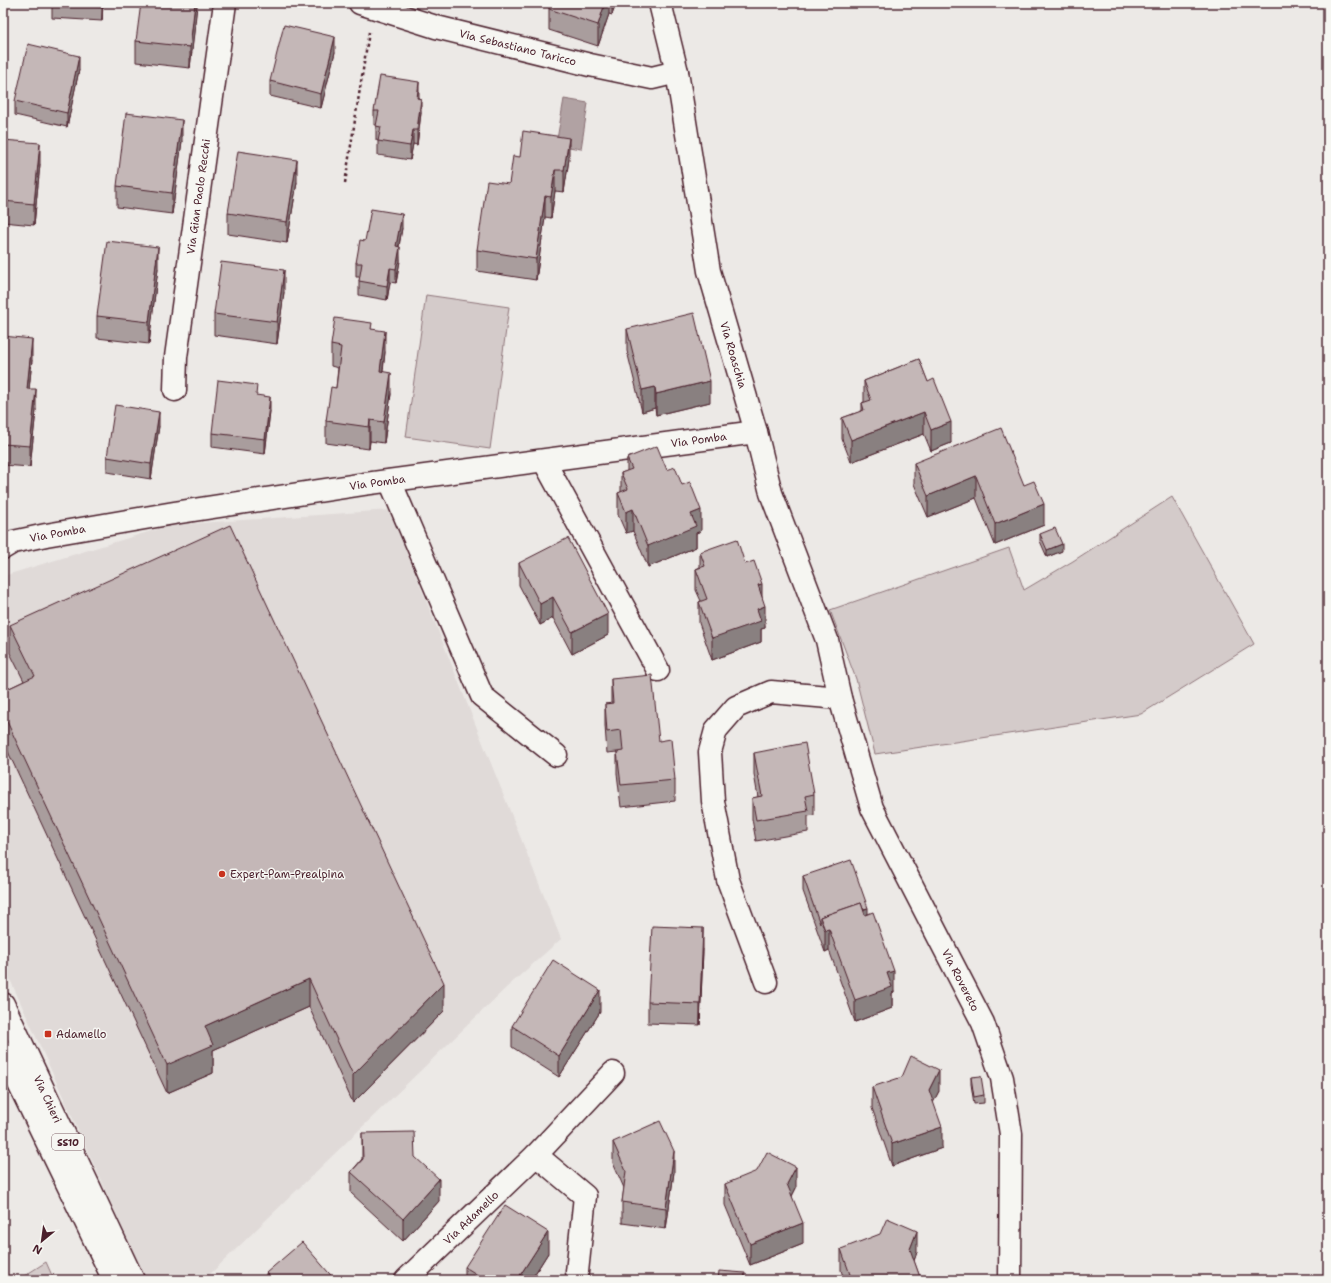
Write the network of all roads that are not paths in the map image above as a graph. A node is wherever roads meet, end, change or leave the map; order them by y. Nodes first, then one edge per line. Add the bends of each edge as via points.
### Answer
1 (225, 3) edge
2 (660, 3) edge
3 (367, 5) edge
4 (677, 72) junction
5 (175, 390) dead end
6 (756, 432) junction
7 (544, 461) junction
8 (390, 481) junction
9 (3, 548) edge
10 (658, 670) dead end
11 (840, 698) junction
12 (556, 755) dead end
13 (766, 982) dead end
14 (3, 1004) edge
15 (3, 1051) edge
16 (613, 1073) dead end
17 (536, 1155) junction
18 (577, 1272) dead end
19 (114, 1280) edge
20 (133, 1280) edge
21 (406, 1280) edge
22 (1010, 1280) edge

1 - 5 street, Via Gian Paolo Recchi via 176,357
2 - 4 street, Via Roaschia
3 - 4 street, Via Sebastiano Taricco via 436,27 590,65 652,78
4 - 6 street, Via Roaschia via 709,271
6 - 7 street, Via Pomba
6 - 11 street, Via Roaschia via 771,493 827,640
7 - 8 street, Via Pomba
7 - 10 street
8 - 9 street, Via Pomba via 46,535 13,542
8 - 12 street via 482,696
11 - 13 street via 771,692 736,707 716,730 710,752 713,802 728,880
11 - 22 street, Via Rovereto via 872,808 983,1023 1002,1078 1011,1134
14 - 20 street, Via Chieri / SS10
15 - 19 street, Via Chieri / SS10
16 - 17 street, Via Adamello
17 - 18 street via 585,1196
17 - 21 street, Via Adamello

